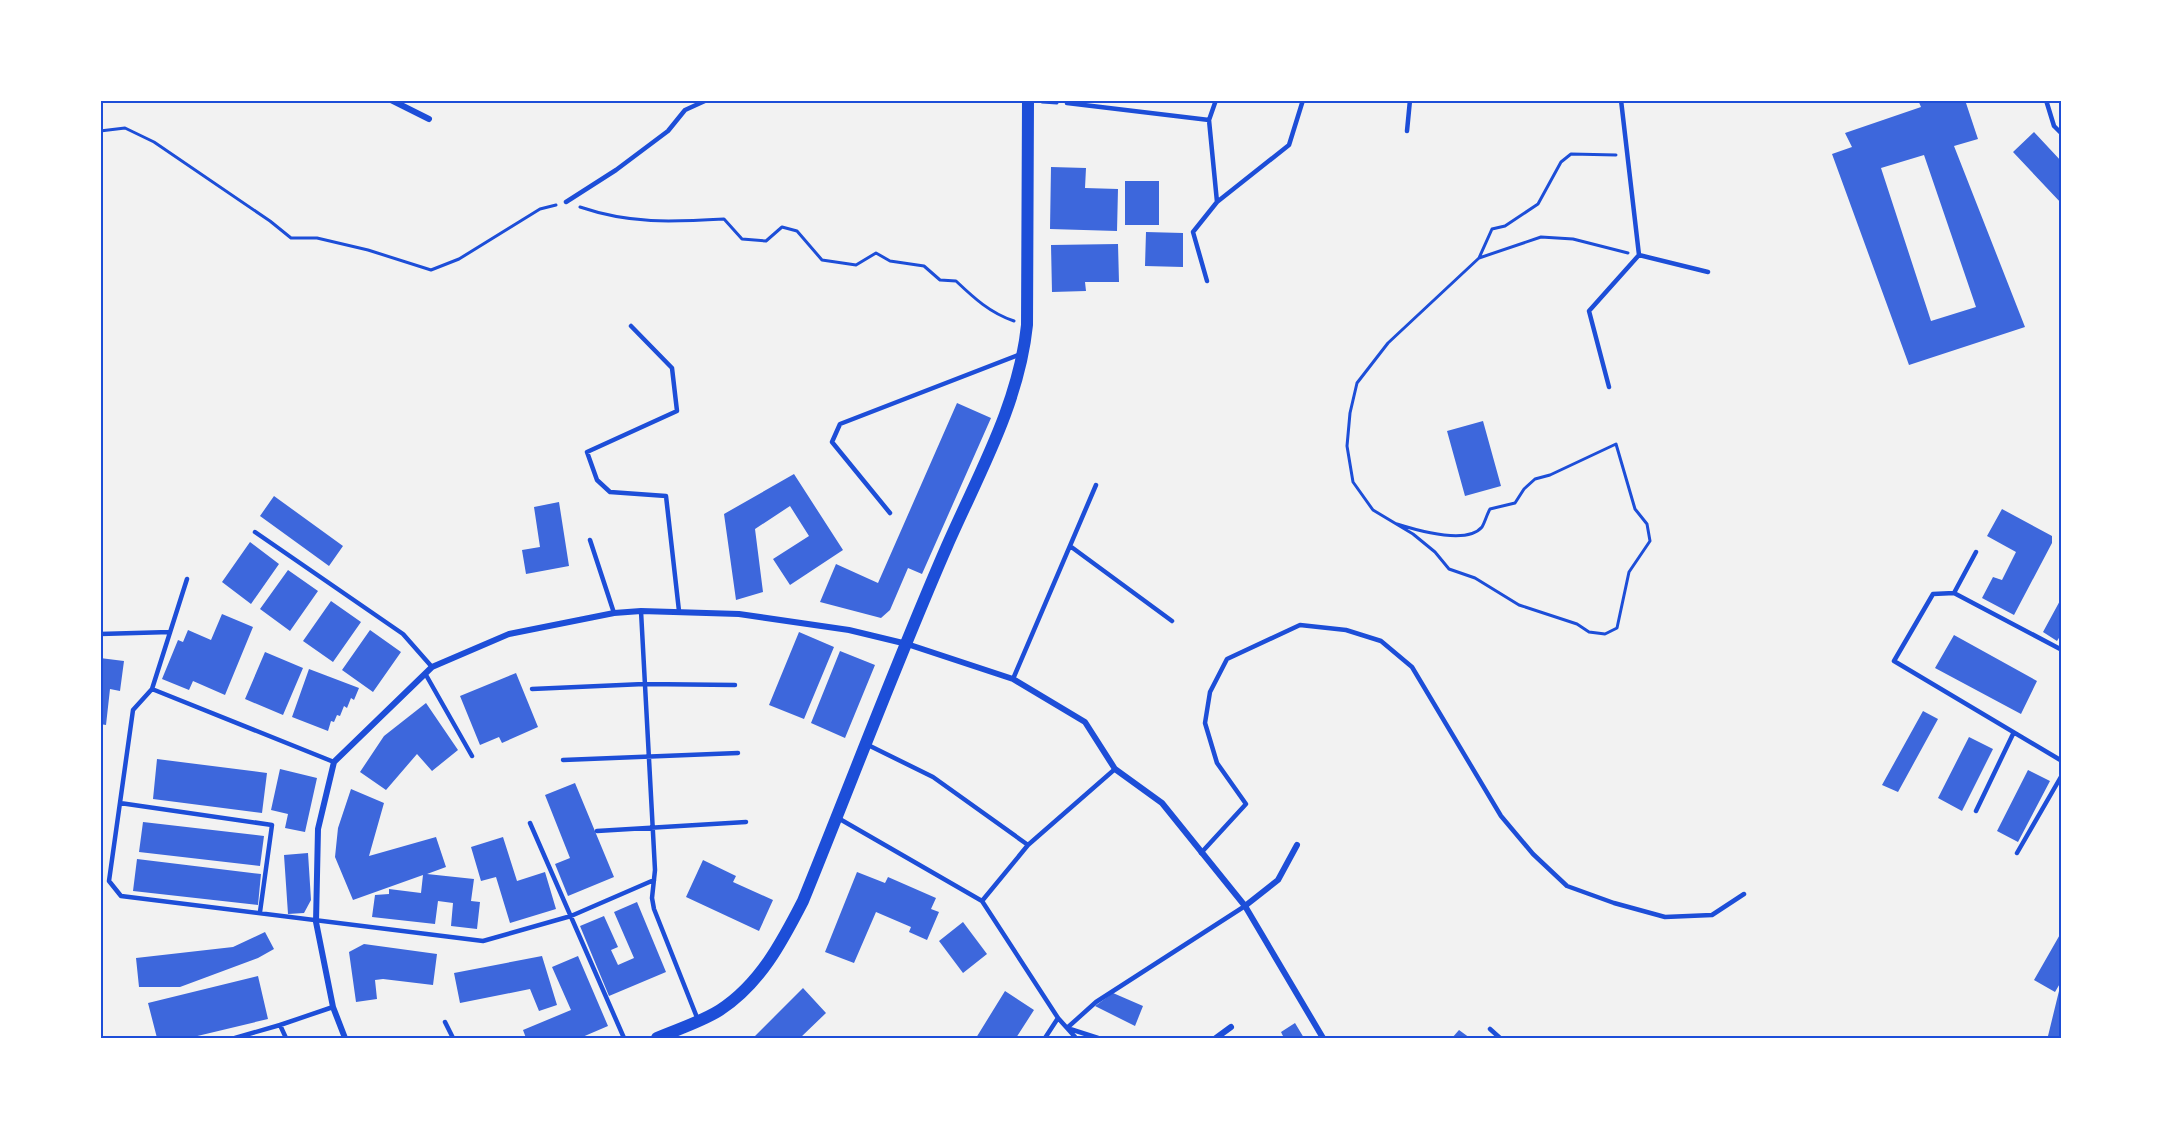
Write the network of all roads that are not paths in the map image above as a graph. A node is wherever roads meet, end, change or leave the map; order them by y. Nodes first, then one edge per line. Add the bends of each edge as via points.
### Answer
1 (391, 100) edge
2 (707, 100) edge
3 (1216, 100) edge
4 (1303, 100) edge
5 (1410, 100) edge
6 (1621, 100) edge
7 (2046, 100) edge
8 (1028, 101) edge
9 (1067, 103) road end
10 (429, 119) dead end
11 (1209, 120) junction
12 (1407, 131) dead end
13 (2061, 134) edge
14 (566, 202) road end
15 (1217, 202) junction
16 (1638, 255) junction
17 (1708, 272) dead end
18 (1207, 280) dead end
19 (631, 326) dead end
20 (1024, 353) junction
21 (1609, 387) dead end
22 (1096, 485) dead end
23 (890, 513) dead end
24 (255, 532) dead end
25 (590, 540) dead end
26 (1070, 546) junction
27 (1976, 552) dead end
28 (187, 579) dead end
29 (1954, 593) junction
30 (641, 611) junction
31 (679, 611) junction
32 (614, 613) junction
33 (1173, 621) dead end
34 (170, 632) junction
35 (100, 634) edge
36 (907, 644) junction
37 (2061, 650) edge
38 (432, 667) junction
39 (426, 675) junction
40 (1013, 679) junction
41 (644, 684) junction
42 (735, 685) dead end
43 (152, 689) junction
44 (532, 689) dead end
45 (2013, 734) junction
46 (867, 744) junction
47 (738, 753) dead end
48 (472, 756) dead end
49 (648, 758) junction
50 (563, 760) dead end
51 (2061, 761) edge
52 (334, 762) junction
53 (1115, 768) junction
54 (2061, 775) edge
55 (120, 804) junction
56 (1976, 811) dead end
57 (837, 817) junction
58 (746, 822) dead end
59 (530, 823) dead end
60 (652, 828) junction
61 (597, 831) dead end
62 (1028, 845) junction
63 (1297, 845) dead end
64 (1202, 853) junction
65 (2017, 853) dead end
66 (654, 880) junction
67 (1744, 894) dead end
68 (982, 901) junction
69 (1245, 906) junction
70 (260, 912) junction
71 (571, 916) junction
72 (316, 922) junction
73 (333, 1007) junction
74 (1058, 1018) junction
75 (698, 1020) junction
76 (445, 1022) dead end
77 (280, 1025) junction
78 (1231, 1027) dead end
79 (1067, 1028) junction
80 (1490, 1029) dead end
81 (235, 1038) edge
82 (286, 1038) edge
83 (345, 1038) edge
84 (453, 1038) edge
85 (624, 1038) edge
86 (657, 1038) edge
87 (1045, 1038) edge
88 (1076, 1038) edge
89 (1098, 1038) edge
90 (1216, 1038) edge
91 (1323, 1038) edge
92 (1500, 1038) edge

1 - 10 street
2 - 14 lane via 685,110 668,131
3 - 11 lane
4 - 15 lane via 1289,145
5 - 12 lane
6 - 16 lane
7 - 13 lane via 2054,126
8 - 20 main road
9 - 11 lane
11 - 15 lane
15 - 18 lane via 1193,232
16 - 17 lane
16 - 21 lane via 1590,311
19 - 31 lane via 672,368 677,411 587,452 597,480 610,492 666,496
20 - 23 lane via 840,424 832,442
20 - 36 main road via 997,437
22 - 26 lane
24 - 38 lane via 403,634
25 - 32 lane
26 - 33 lane
26 - 40 lane
27 - 29 lane
28 - 34 lane
29 - 37 lane
29 - 45 lane via 1933,594 1894,661
30 - 31 street
30 - 32 street
30 - 41 lane
31 - 36 street via 739,614 849,630
32 - 38 street via 509,634
34 - 35 lane
34 - 43 lane
36 - 40 street
36 - 46 main road
38 - 39 street
39 - 48 lane
39 - 52 street
40 - 53 street via 1085,722
41 - 42 lane
41 - 44 lane
41 - 49 lane
43 - 52 lane
43 - 55 lane via 133,710
45 - 51 lane
45 - 56 lane
46 - 57 main road
46 - 62 lane via 933,777
47 - 49 lane
49 - 50 lane
49 - 60 lane
52 - 72 street via 318,829
53 - 62 lane
53 - 64 street via 1162,803
54 - 65 lane
55 - 70 lane via 110,881 121,896
55 - 70 lane via 272,825
57 - 68 lane
57 - 75 main road via 803,901 766,965 720,1010
58 - 60 lane
59 - 71 lane
60 - 61 lane
60 - 66 lane
62 - 68 lane
63 - 69 street via 1278,880
64 - 67 lane via 1246,804 1217,764 1205,723 1210,692 1227,659 1300,625 1346,630 1381,641 1412,667 1501,816 1567,886 1665,916 1712,915
64 - 69 street
66 - 71 lane
66 - 75 lane via 654,909
68 - 74 lane
69 - 79 lane via 1096,1002
69 - 91 street
70 - 72 lane
71 - 72 lane via 483,941
71 - 85 lane
72 - 73 street
73 - 77 lane
73 - 83 street
74 - 79 lane
74 - 87 lane
75 - 86 main road
76 - 84 lane
77 - 81 lane
77 - 82 lane
78 - 90 street
79 - 88 lane
79 - 89 lane
80 - 92 lane

